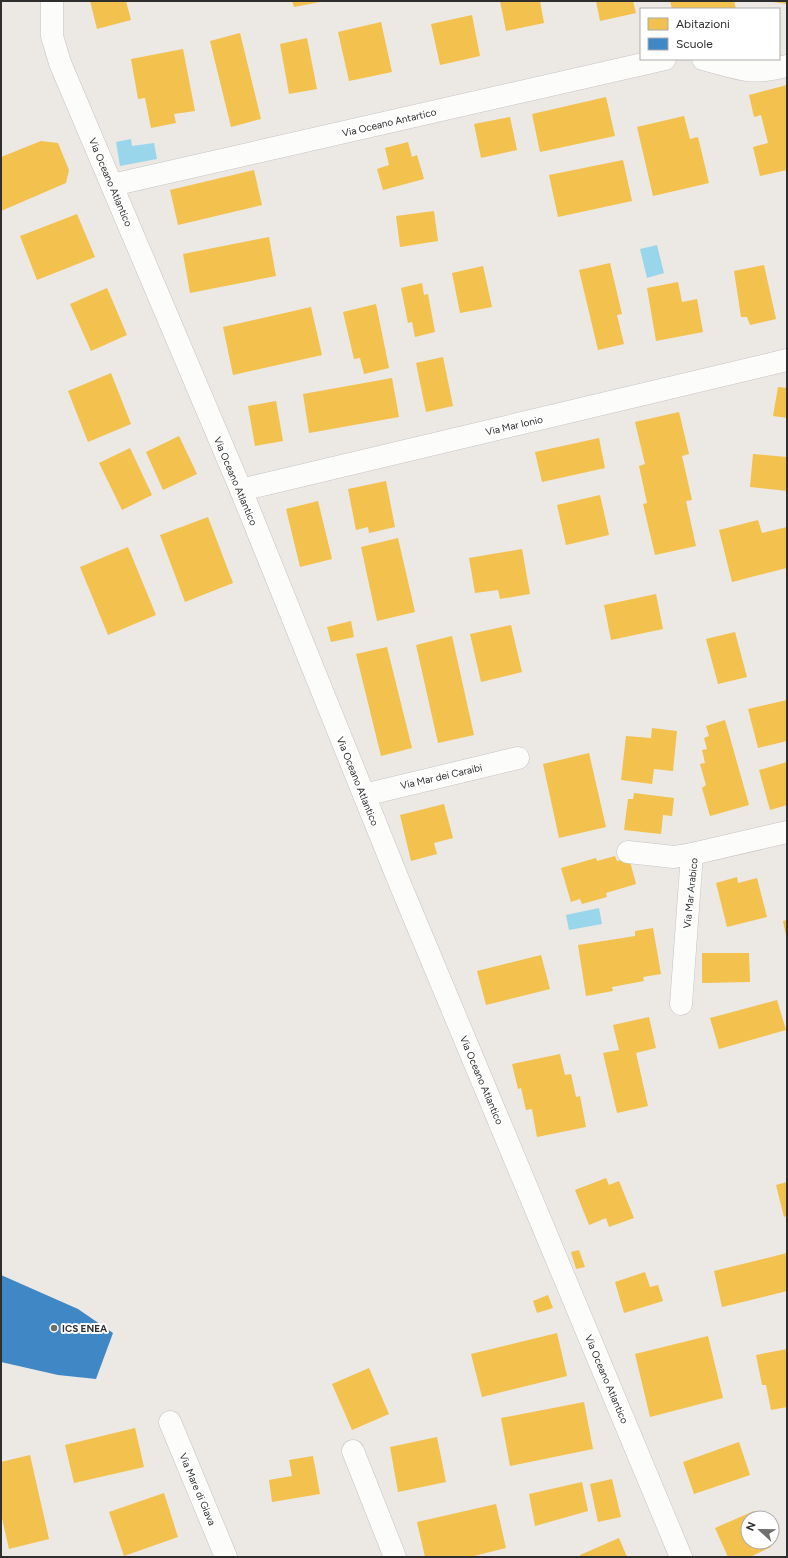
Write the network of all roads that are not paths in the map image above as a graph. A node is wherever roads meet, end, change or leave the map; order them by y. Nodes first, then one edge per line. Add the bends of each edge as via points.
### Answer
1 (52, 1) edge
2 (661, 60) edge
3 (706, 60) edge
4 (787, 66) edge
5 (112, 185) junction
6 (787, 360) edge
7 (240, 490) junction
8 (518, 758) dead end
9 (364, 795) junction
10 (787, 832) edge
11 (628, 852) dead end
12 (692, 854) junction
13 (681, 1004) dead end
14 (170, 1422) dead end
15 (353, 1451) dead end
16 (226, 1557) edge
17 (395, 1557) edge
18 (681, 1557) edge

1 - 5 street, Via Oceano Atlantico via 51,27 56,51
2 - 5 street, Via Oceano Antartico
3 - 4 street via 756,72
5 - 7 street, Via Oceano Atlantico
6 - 7 street, Via Mar Ionio
7 - 9 street, Via Oceano Atlantico
8 - 9 street, Via Mar dei Caraibi
9 - 18 street, Via Oceano Atlantico
10 - 12 street, Via Mar Arabico
11 - 12 street via 674,857
12 - 13 street, Via Mar Arabico
14 - 16 street, Via Mare di Giava
15 - 17 street

